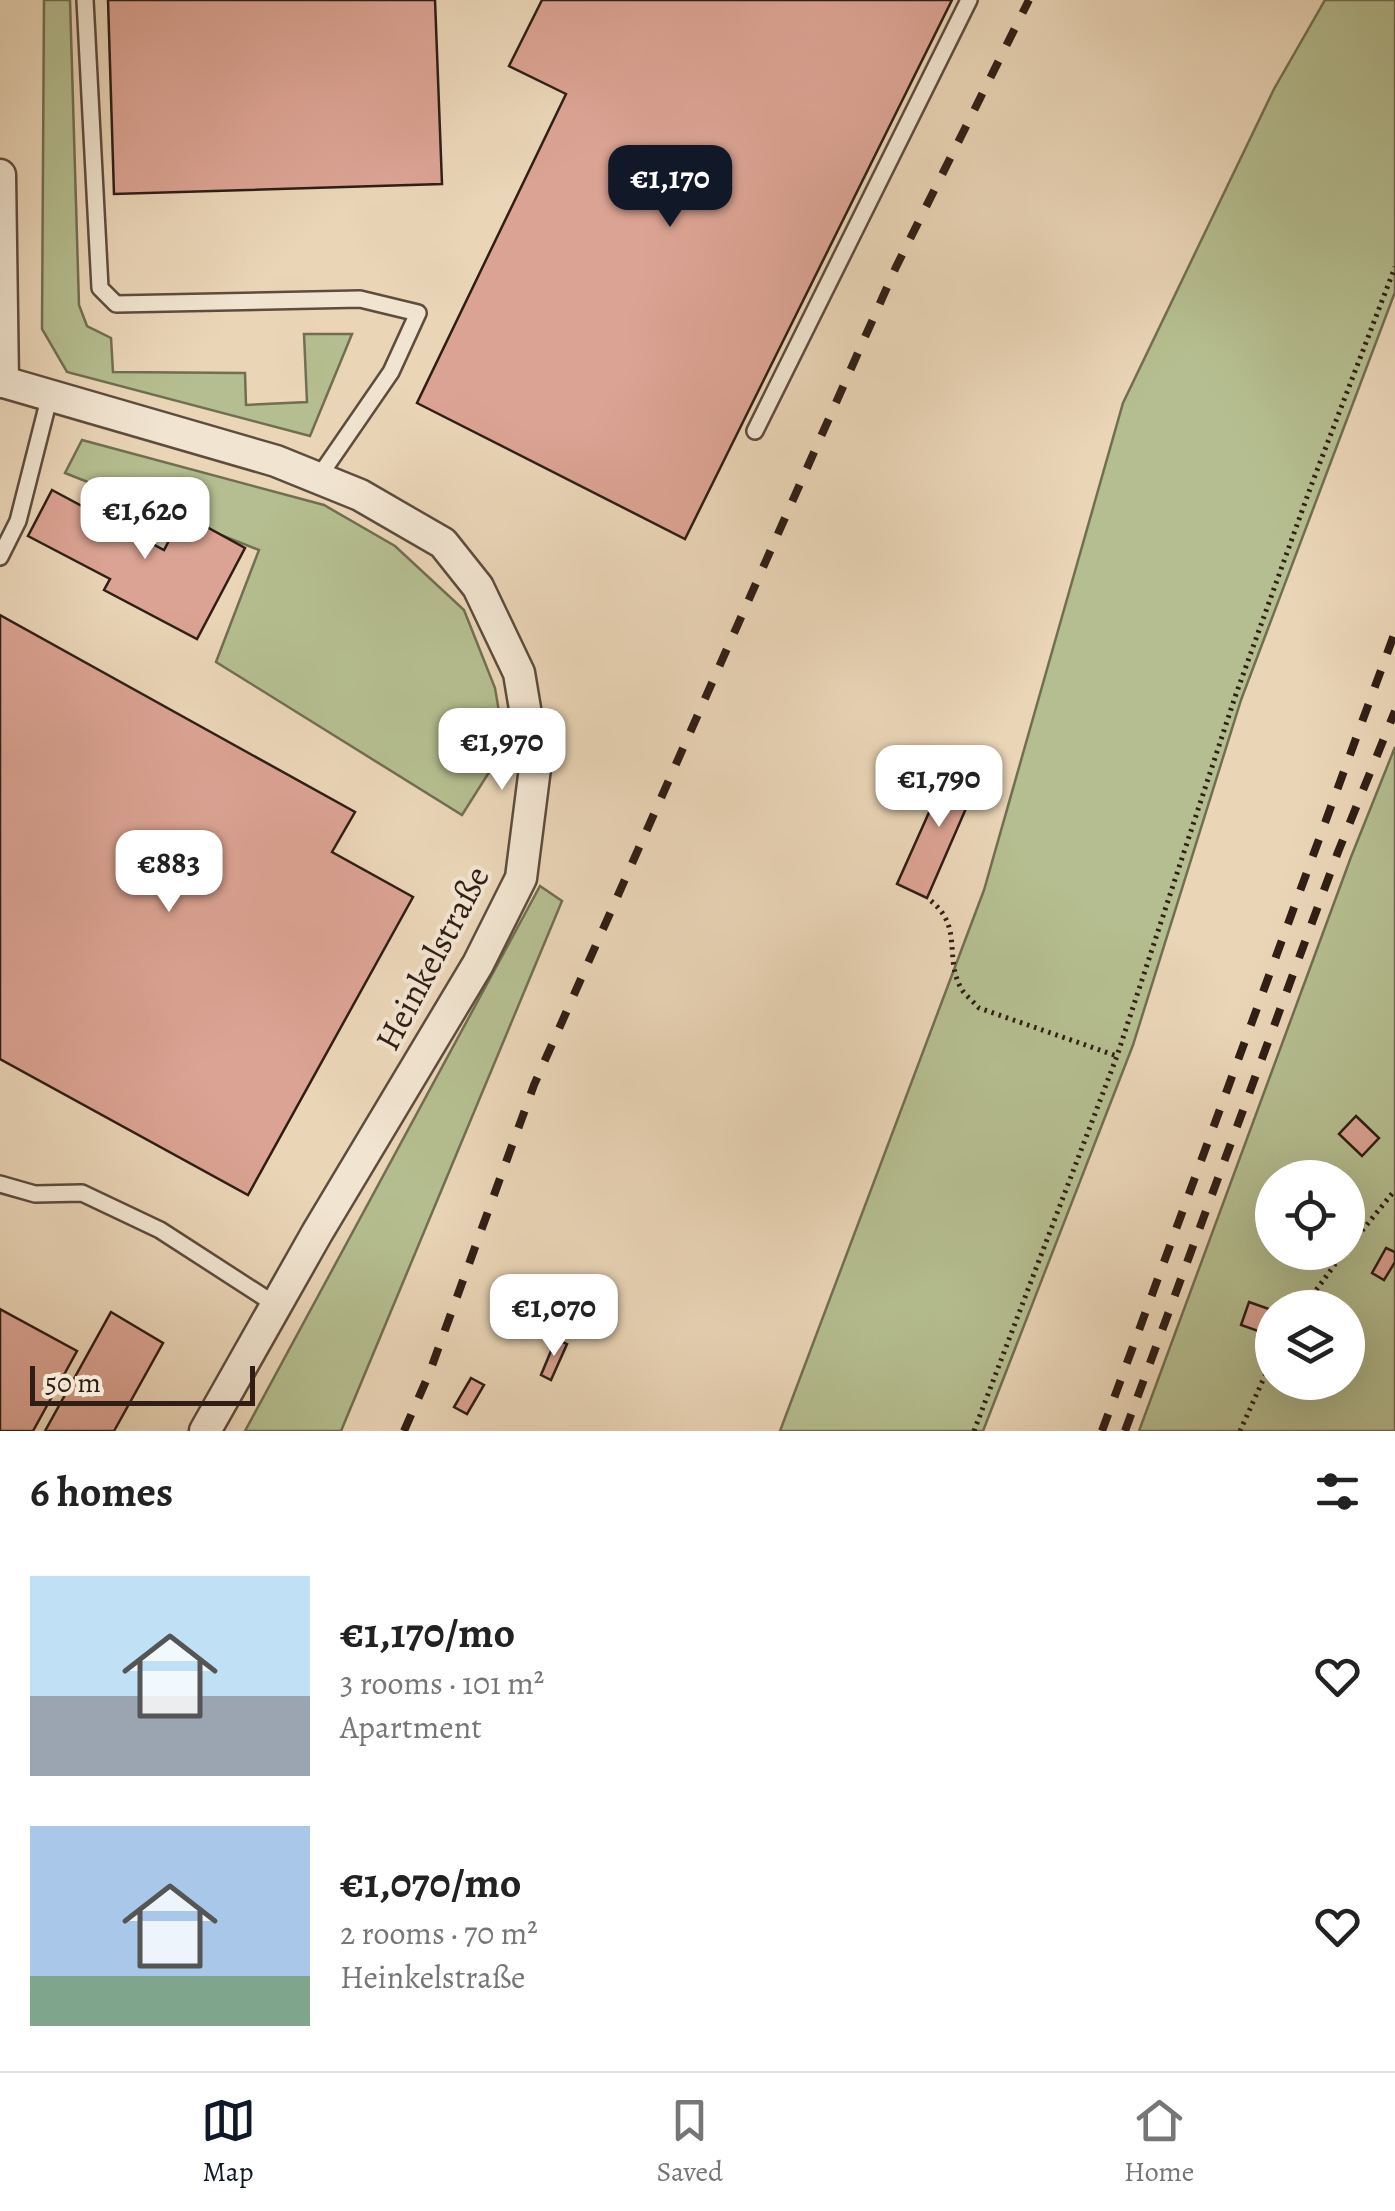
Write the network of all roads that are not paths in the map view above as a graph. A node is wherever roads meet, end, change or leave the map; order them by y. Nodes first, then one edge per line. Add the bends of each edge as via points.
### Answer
1 (85, 0) edge
2 (969, 0) edge
3 (0, 175) edge
4 (1, 382) edge
5 (50, 395) junction
6 (755, 431) dead end
7 (318, 478) junction
8 (0, 557) edge
9 (0, 1184) edge
10 (276, 1305) junction
11 (205, 1431) edge

1 - 7 lane via 100,288 116,304 360,299 418,312 391,372
2 - 6 lane
3 - 4 street
4 - 5 street, Heinkelstraße
5 - 7 street, Heinkelstraße
5 - 8 lane via 18,522
7 - 10 street, Heinkelstraße via 443,543 478,587 519,673 536,768 520,878 478,964
9 - 10 lane via 36,1194 82,1193 160,1230
10 - 11 street, Heinkelstraße

